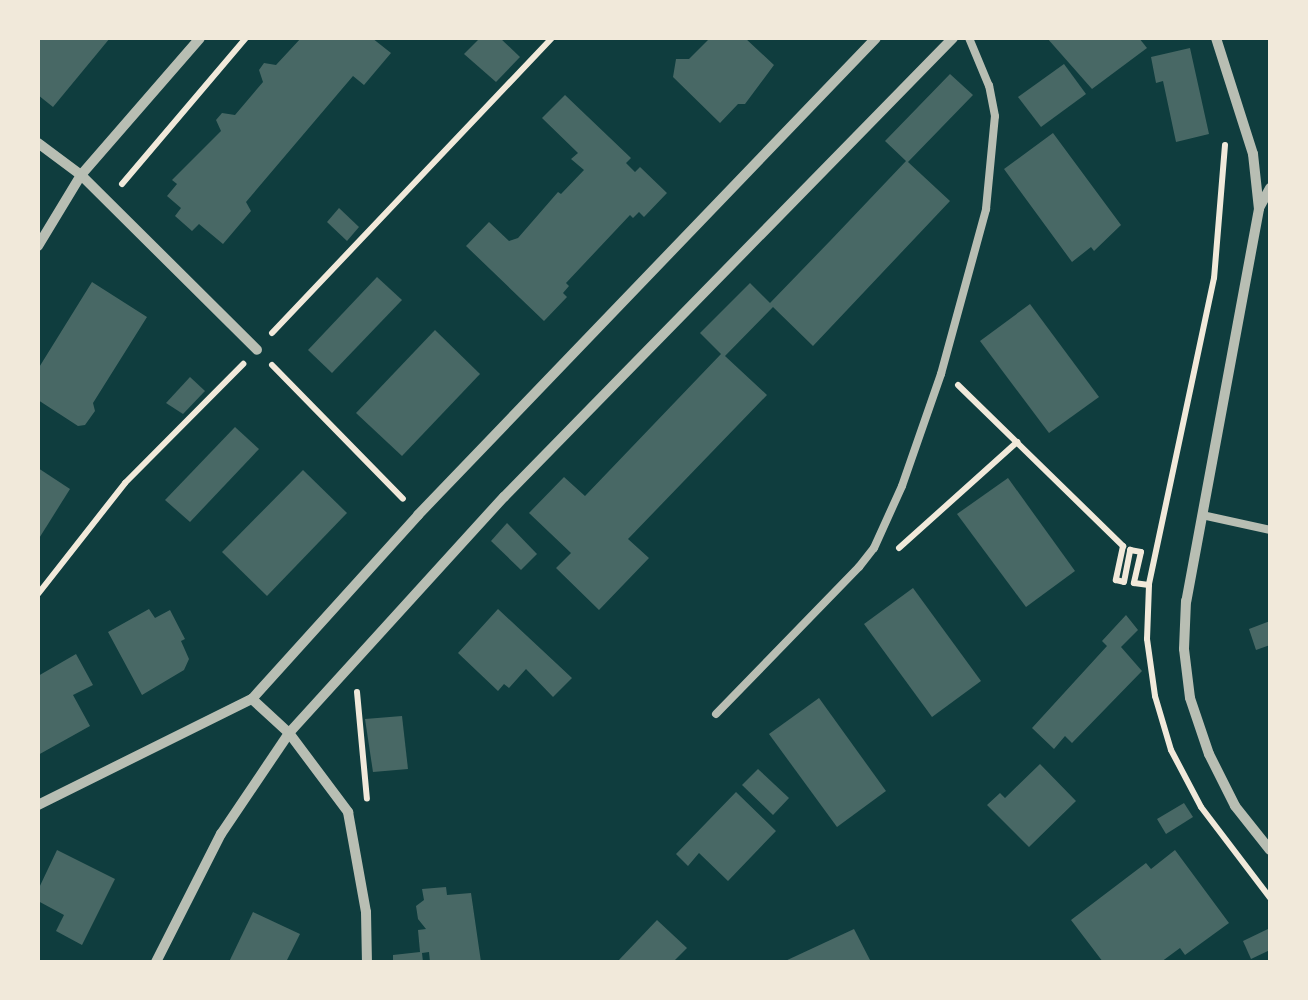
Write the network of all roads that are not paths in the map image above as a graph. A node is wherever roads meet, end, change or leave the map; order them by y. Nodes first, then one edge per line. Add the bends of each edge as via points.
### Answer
1 (200, 38) edge
2 (876, 38) edge
3 (954, 38) edge
4 (969, 38) edge
5 (1216, 38) edge
6 (38, 143) edge
7 (82, 176) junction
8 (1270, 188) edge
9 (1259, 209) junction
10 (38, 246) edge
11 (257, 350) road end
12 (1202, 515) junction
13 (1270, 530) edge
14 (252, 699) junction
15 (716, 714) dead end
16 (289, 733) junction
17 (38, 806) edge
18 (1270, 850) edge
19 (156, 962) edge
20 (366, 962) edge

1 - 7 street
2 - 14 street
3 - 16 street via 504,497
4 - 15 lane via 995,116 986,209 902,486 860,567
5 - 9 street via 1254,154
6 - 7 street
7 - 10 street
7 - 11 street
8 - 9 street
9 - 12 street
12 - 13 lane
12 - 18 street via 1186,601 1190,698 1221,780
14 - 16 street
14 - 17 street
16 - 19 street via 221,834
16 - 20 street via 348,812 366,912

